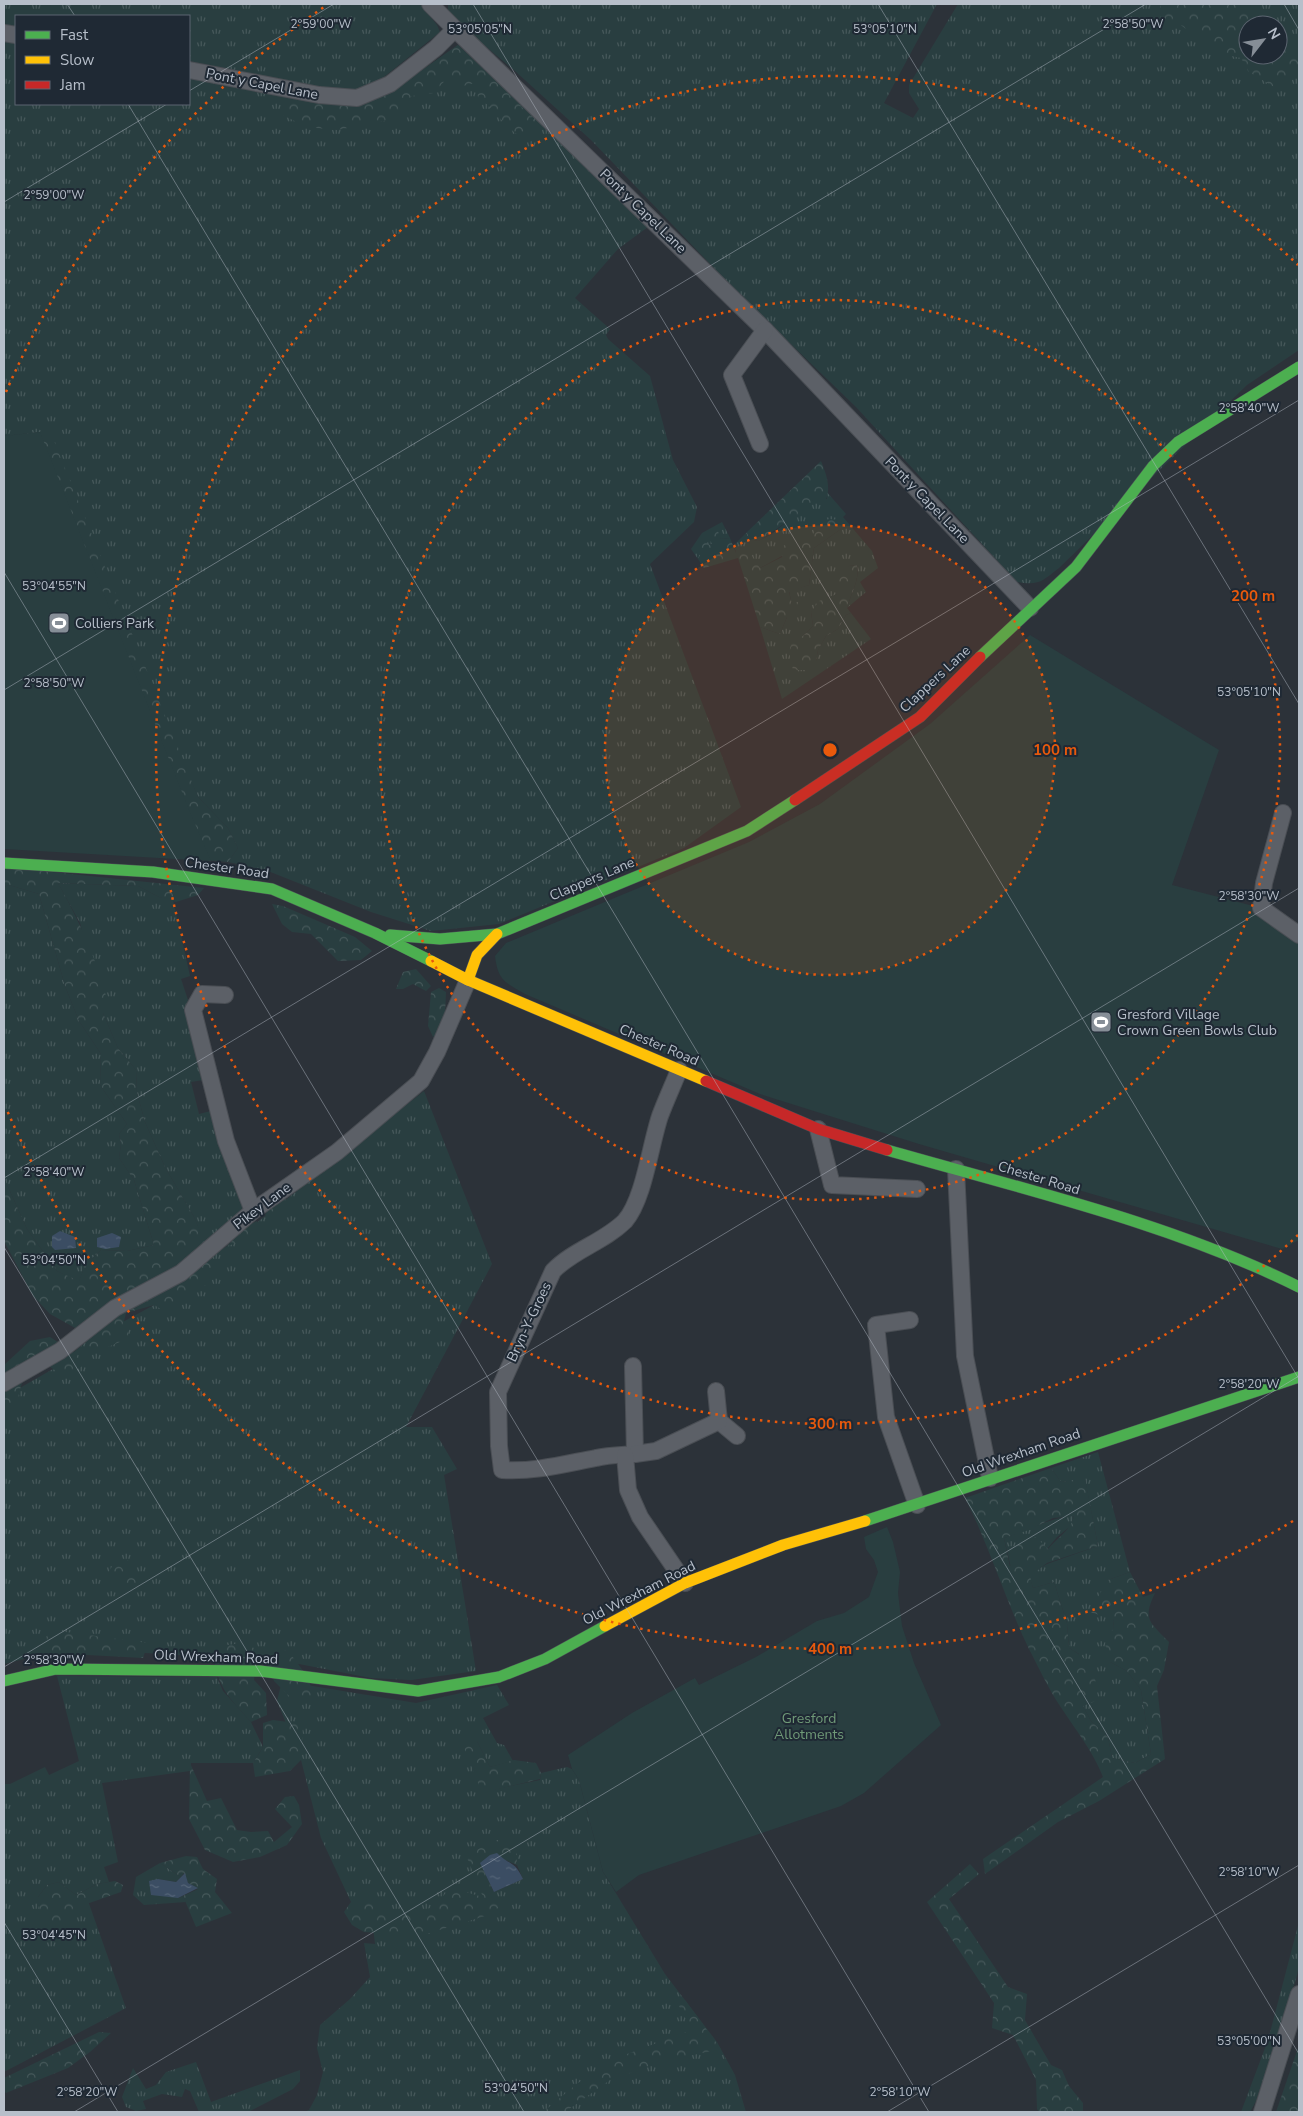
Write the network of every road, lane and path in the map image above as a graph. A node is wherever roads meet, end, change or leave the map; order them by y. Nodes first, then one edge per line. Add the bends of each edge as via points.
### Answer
1 (430, 4) edge
2 (455, 29) junction
3 (190, 70) edge
4 (765, 330) junction
5 (1299, 368) edge
6 (760, 444) dead end
7 (1030, 608) junction
8 (1283, 813) dead end
9 (4, 863) edge
10 (375, 933) junction
11 (497, 934) junction
12 (1299, 935) edge
13 (468, 980) junction
14 (224, 995) dead end
15 (679, 1070) junction
16 (818, 1129) junction
17 (956, 1169) junction
18 (917, 1189) dead end
19 (254, 1211) junction
20 (1299, 1287) edge
21 (910, 1320) dead end
22 (633, 1366) dead end
23 (1299, 1377) edge
24 (4, 1383) edge
25 (716, 1391) dead end
26 (718, 1421) junction
27 (736, 1436) dead end
28 (630, 1455) junction
29 (990, 1478) junction
30 (917, 1505) junction
31 (685, 1583) junction
32 (4, 1681) edge
33 (1299, 1994) edge
34 (1262, 2112) edge

1 - 2 street
2 - 3 street, Pont y Capel Lane via 390,84 357,98 319,96
2 - 4 street, Pont y Capel Lane
4 - 6 street via 732,375
4 - 7 street, Pont y Capel Lane
5 - 7 main road, Clappers Lane via 1178,442 1153,466 1076,567
7 - 11 main road, Clappers Lane via 920,717 746,831
8 - 12 street via 1261,908
9 - 10 main road, Chester Road via 153,872 272,889
10 - 11 main road, Clappers Lane via 440,939
10 - 13 main road, Chester Road
11 - 13 main road, Clappers Lane via 476,955
13 - 15 main road, Chester Road
13 - 19 street, Pikey Lane via 421,1081 337,1152
14 - 19 street via 202,994 193,1010 226,1141
15 - 16 main road, Chester Road
15 - 28 street, Bryn-Y-Groes via 660,1116 633,1210 606,1236 552,1271 498,1392 498,1446 502,1470 564,1466 596,1458
16 - 17 main road, Chester Road
16 - 18 street via 832,1185
17 - 20 main road, Chester Road via 1140,1225 1251,1263
17 - 29 street via 965,1356
19 - 24 street, Pikey Lane via 181,1273 115,1308 60,1351
21 - 30 street via 876,1325 886,1417
22 - 28 street
23 - 29 main road, Old Wrexham Road
25 - 26 street
26 - 27 street
26 - 28 street via 656,1451
28 - 31 street via 628,1490 640,1517
29 - 30 main road, Old Wrexham Road
30 - 31 main road, Old Wrexham Road via 783,1545
31 - 32 main road, Old Wrexham Road via 545,1659 498,1677 418,1691 260,1670 56,1669
33 - 34 street

